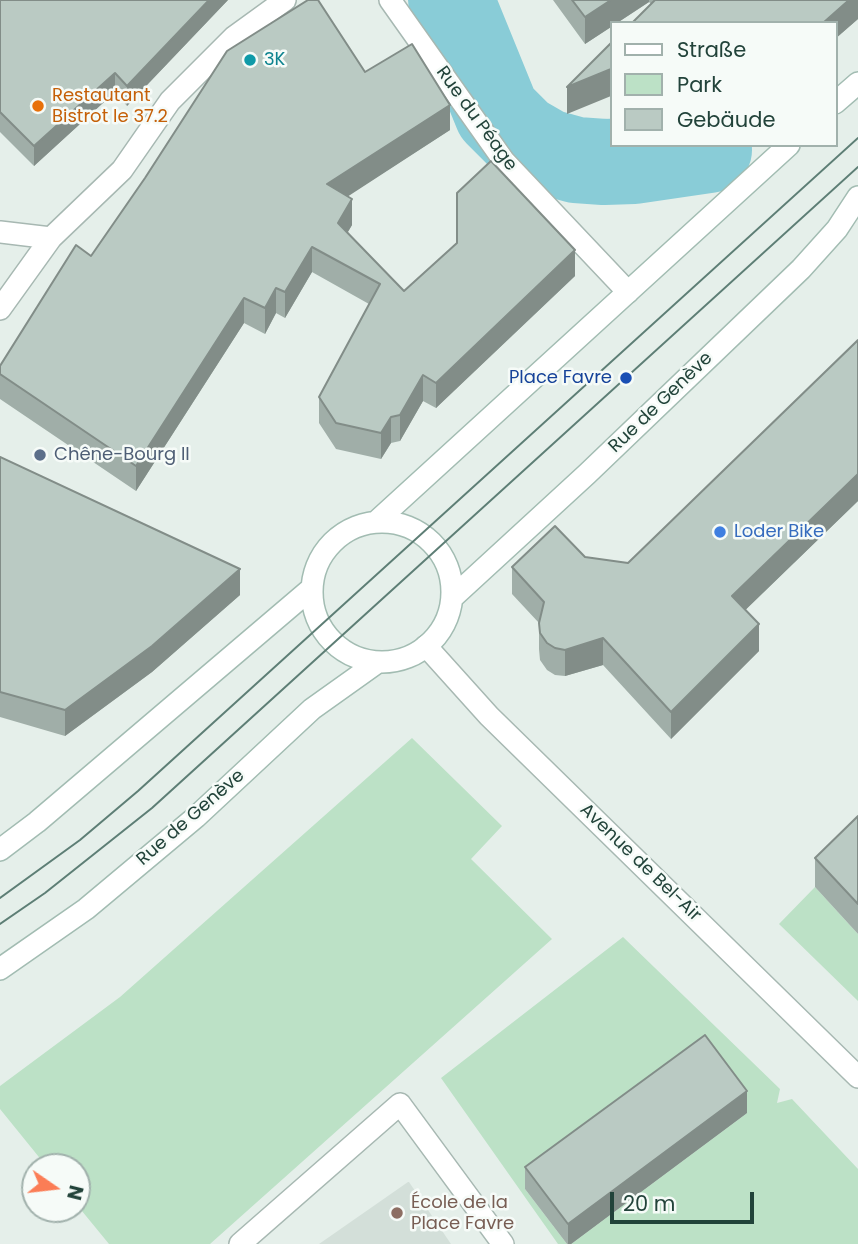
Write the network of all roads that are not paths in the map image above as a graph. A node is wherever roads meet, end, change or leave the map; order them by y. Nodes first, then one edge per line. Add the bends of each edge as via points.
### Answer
1 (285, 0) edge
2 (390, 0) edge
3 (858, 83) edge
4 (837, 101) edge
5 (787, 147) edge
6 (858, 197) edge
7 (0, 232) edge
8 (51, 237) junction
9 (628, 292) junction
10 (0, 309) edge
11 (377, 521) junction
12 (312, 588) junction
13 (452, 598) junction
14 (426, 646) junction
15 (378, 662) junction
16 (0, 850) edge
17 (0, 969) edge
18 (858, 1077) edge
19 (240, 1244) edge
20 (503, 1244) edge

1 - 8 main road via 234,37 170,101 122,170
2 - 9 main road, Rue du Péage via 504,161
3 - 4 main road
5 - 9 main road
6 - 13 main road, Rue de Genève via 801,270
7 - 8 main road
8 - 10 main road
9 - 11 main road
11 - 12 main road via 344,532 326,549 315,569
11 - 13 main road, Rue de Genève via 403,524 430,541 451,577
12 - 15 main road via 315,614 327,635 360,659
12 - 16 main road
13 - 14 main road, Rue de Genève via 446,621
14 - 15 main road, Rue de Genève via 408,657
14 - 18 main road, Avenue de Bel-Air via 489,716
15 - 17 main road, Rue de Genève via 312,709 196,817 86,909
19 - 20 main road via 400,1104

